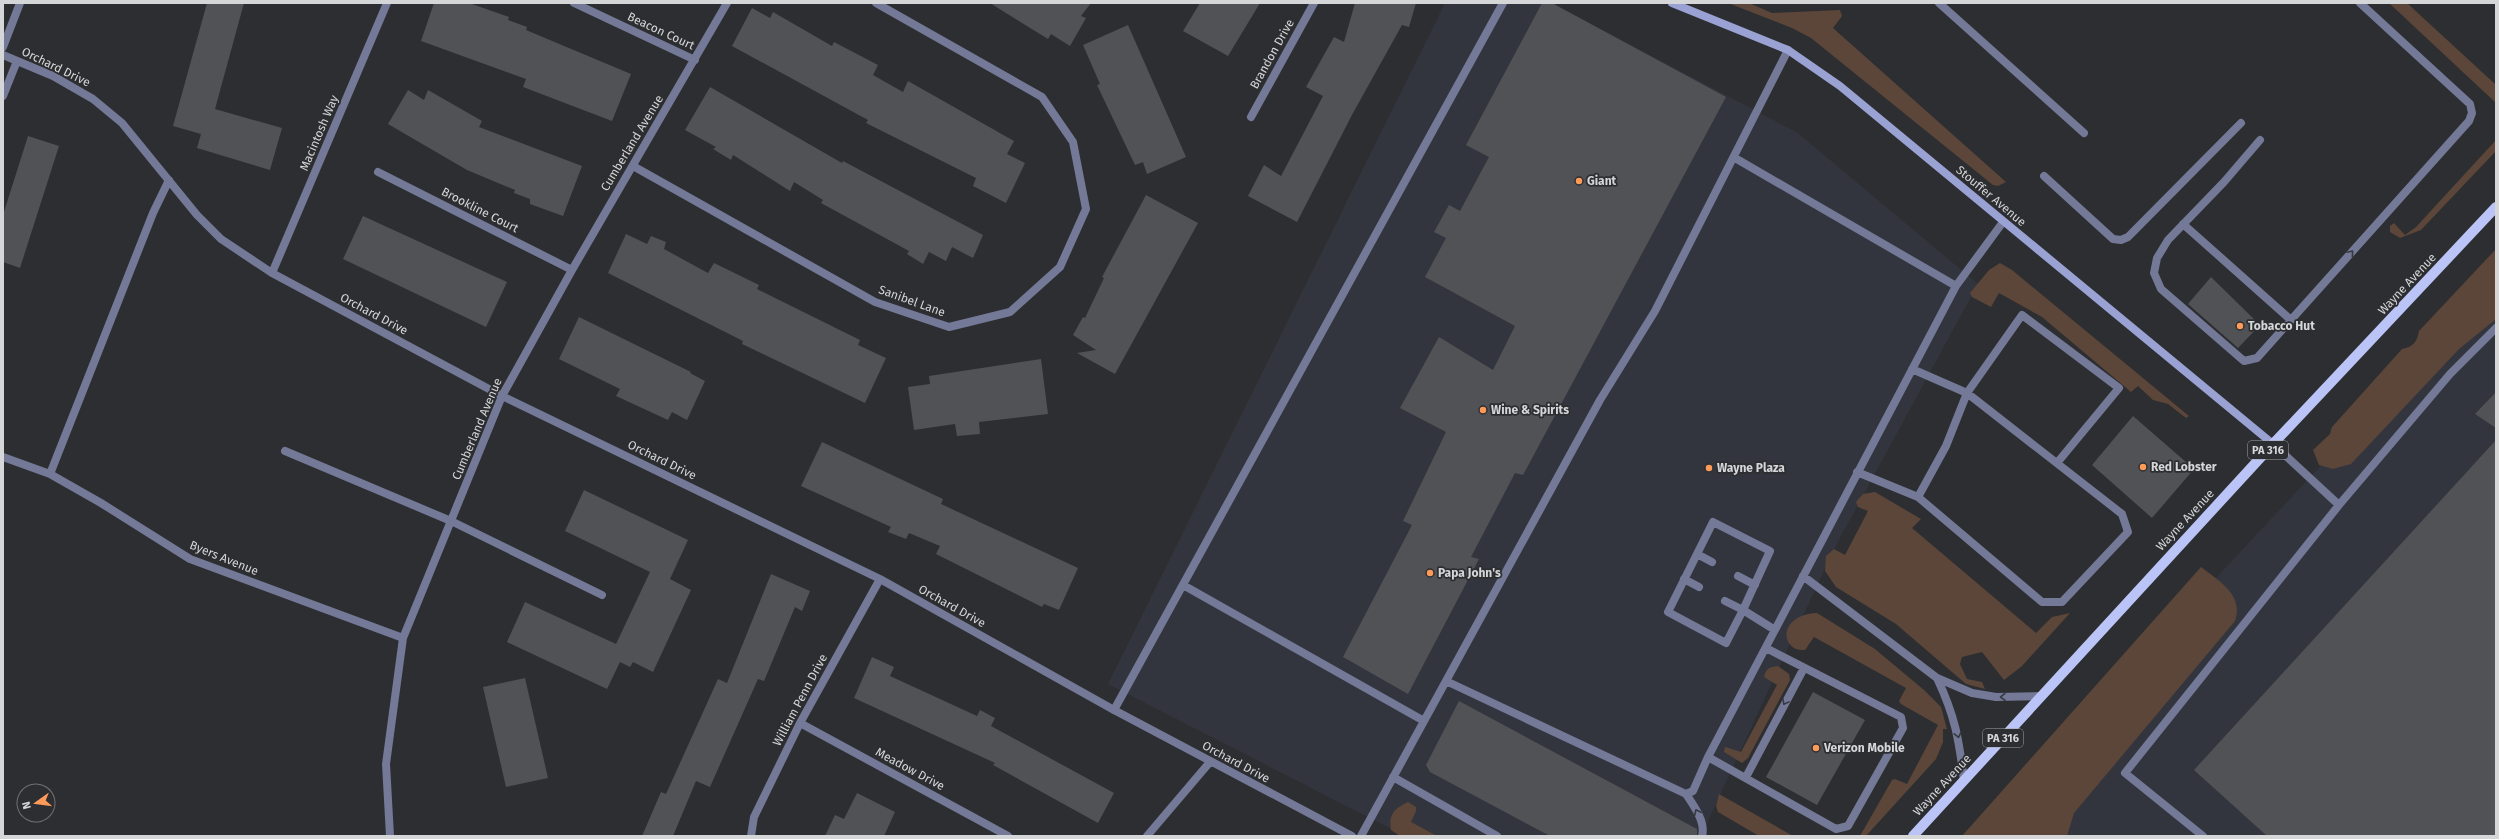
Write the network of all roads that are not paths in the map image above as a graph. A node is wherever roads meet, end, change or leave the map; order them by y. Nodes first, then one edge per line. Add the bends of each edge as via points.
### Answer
1 (20, 3) edge
2 (387, 3) edge
3 (574, 3) edge
4 (727, 3) edge
5 (876, 3) edge
6 (1314, 3) edge
7 (1503, 3) edge
8 (1672, 3) edge
9 (1939, 3) edge
10 (2360, 3) edge
11 (3, 47) edge
12 (1788, 50) junction
13 (3, 55) edge
14 (695, 60) junction
15 (17, 61) junction
16 (3, 96) edge
17 (1251, 117) dead end
18 (2241, 123) dead end
19 (2084, 133) dead end
20 (2260, 140) dead end
21 (1735, 158) junction
22 (633, 166) junction
23 (378, 172) dead end
24 (2044, 176) dead end
25 (169, 180) junction
26 (2496, 207) edge
27 (2003, 222) junction
28 (2183, 224) junction
29 (572, 270) junction
30 (272, 273) junction
31 (1956, 286) junction
32 (2291, 320) junction
33 (2496, 328) edge
34 (1912, 369) junction
35 (1967, 393) junction
36 (502, 396) junction
37 (2273, 444) junction
38 (285, 451) dead end
39 (3, 457) edge
40 (2057, 463) junction
41 (1857, 472) junction
42 (50, 474) junction
43 (1918, 497) junction
44 (2340, 505) junction
45 (451, 521) junction
46 (1697, 554) junction
47 (1712, 562) dead end
48 (1738, 576) dead end
49 (1803, 576) junction
50 (880, 579) junction
51 (1684, 579) junction
52 (1183, 585) junction
53 (1756, 585) junction
54 (1699, 587) dead end
55 (602, 595) dead end
56 (1725, 601) dead end
57 (1743, 610) junction
58 (1775, 630) junction
59 (403, 638) junction
60 (1766, 648) junction
61 (1804, 668) junction
62 (1937, 678) junction
63 (1446, 680) junction
64 (2042, 696) junction
65 (1114, 710) junction
66 (1424, 721) junction
67 (800, 723) junction
68 (1708, 757) junction
69 (1210, 762) junction
70 (1394, 777) junction
71 (1746, 777) junction
72 (1964, 781) junction
73 (1686, 794) junction
74 (1704, 835) edge
75 (390, 836) edge
76 (750, 836) edge
77 (1008, 836) edge
78 (1147, 836) edge
79 (1352, 836) edge
80 (1361, 836) edge
81 (1497, 836) edge
82 (1913, 836) edge
83 (2203, 836) edge

1 - 11 street
2 - 30 street, Macintosh Way
3 - 14 street, Beacon Court
4 - 14 street, Cumberland Avenue
5 - 22 street, Sanibel Lane via 1042,97 1073,142 1086,209 1060,267 1010,312 949,327 875,302
6 - 17 street, Brandon Drive
7 - 52 street
8 - 12 street, Stouffer Avenue
9 - 19 street
32 -> 10 street via 2469,121 2472,113 2470,104
12 - 21 street
12 - 27 street, Stouffer Avenue via 1840,86
13 - 15 street, Orchard Drive
14 - 22 street, Cumberland Avenue
15 - 16 street
15 - 25 street, Orchard Drive via 53,76 93,99 122,123
18 - 24 street via 2128,237 2121,240 2114,239
20 - 28 street
21 - 31 street
21 - 63 street via 1655,311 1600,400
22 - 29 street, Cumberland Avenue
23 - 29 street, Brookline Court
25 - 30 street, Orchard Drive via 197,215 221,239
25 - 42 street via 150,220
26 - 37 main road, Wayne Avenue / PA 316
27 - 31 street
27 - 37 street, Stouffer Avenue
28 - 32 street
28 - 32 street via 2164,246 2157,258 2154,273 2161,289 2234,355 2244,361 2257,358
29 - 36 street, Cumberland Avenue
30 - 36 street, Orchard Drive
31 - 34 street
33 - 44 street via 2450,374
34 - 35 street
34 - 41 street
35 - 40 street
35 - 40 street via 2022,315 2119,388
35 - 43 street via 1946,446
36 - 45 street, Cumberland Avenue
36 - 50 street, Orchard Drive
37 - 44 street
37 - 64 main road, Wayne Avenue / PA 316
38 - 45 street
39 - 42 street, Byers Avenue
40 - 43 street via 2122,514 2128,532 2062,602 2042,602
41 - 43 street
41 - 49 street
42 - 59 street, Byers Avenue via 190,559
44 - 83 street via 2125,773
45 - 55 street
45 - 59 street, Cumberland Avenue
46 - 47 street
46 - 51 street
46 - 53 street via 1713,522 1770,551
48 - 53 street
49 - 58 street
49 - 62 street
50 - 65 street, Orchard Drive
50 - 67 street, William Penn Drive
51 - 54 street
51 - 57 street via 1668,612 1720,640 1726,643
52 - 65 street
52 - 66 street
53 - 57 street
56 - 57 street
57 - 58 street
58 - 60 street
59 - 75 street, Cumberland Avenue via 386,764
60 - 61 street
60 - 68 street
61 -> 71 street
61 - 71 street via 1901,717 1903,728 1848,826 1836,828
64 -> 62 street via 1996,697 1972,693
62 -> 72 street via 1951,708 1959,740
63 - 66 street
63 - 73 street
64 - 72 main road, Wayne Avenue / PA 316
65 - 69 street, Orchard Drive
66 - 70 street
67 - 76 street, William Penn Drive via 754,817
67 - 77 street, Meadow Drive
68 - 71 street
68 - 73 street via 1693,791
69 - 78 street
69 - 79 street, Orchard Drive
70 - 80 street
70 - 81 street
72 - 82 main road, Wayne Avenue / PA 316
74 -> 73 street via 1698,813

